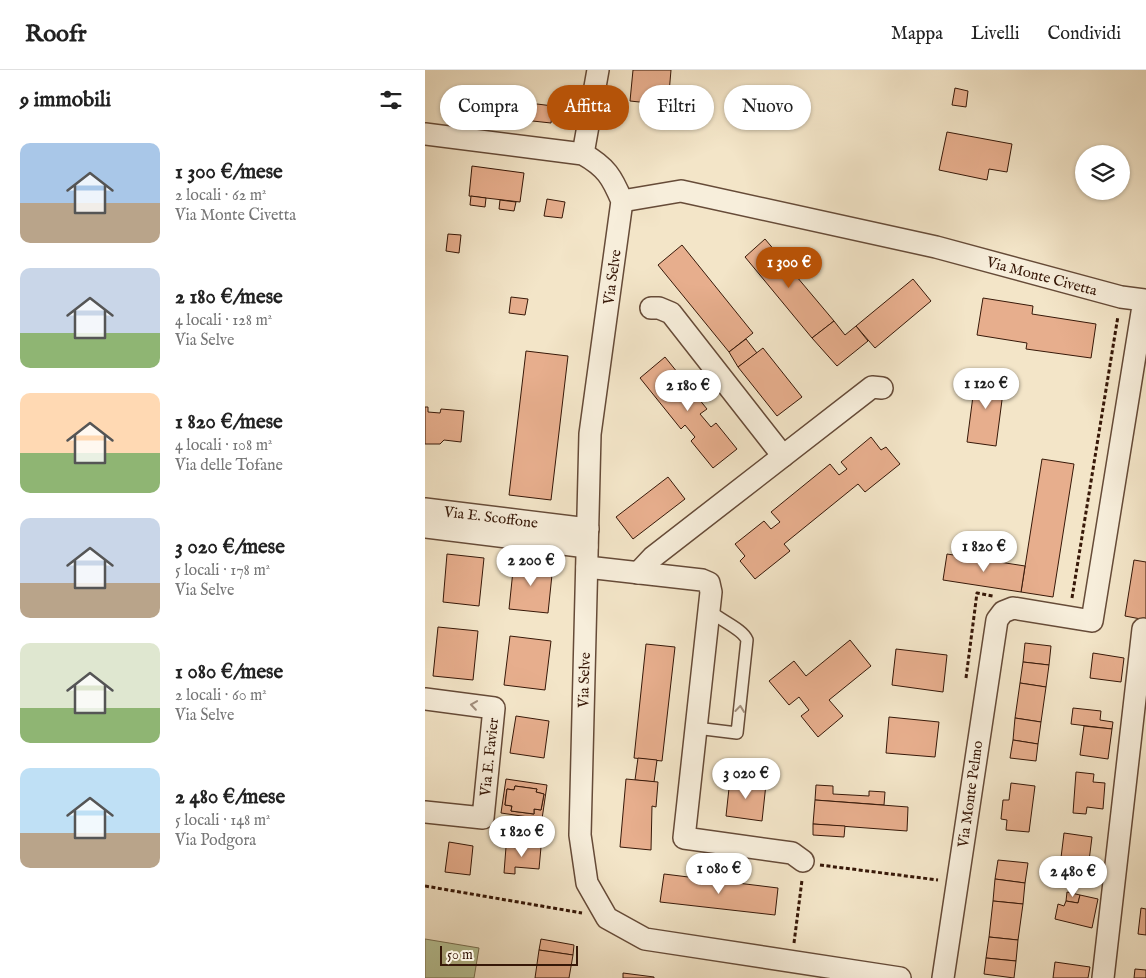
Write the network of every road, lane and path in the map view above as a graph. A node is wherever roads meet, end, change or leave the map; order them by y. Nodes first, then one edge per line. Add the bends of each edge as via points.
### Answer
1 (598, 70) edge
2 (426, 138) edge
3 (583, 154) junction
4 (622, 201) junction
5 (1145, 300) edge
6 (651, 308) dead end
7 (883, 388) dead end
8 (783, 456) junction
9 (426, 522) edge
10 (587, 548) junction
11 (638, 573) junction
12 (709, 610) junction
13 (1003, 612) joint
14 (1145, 630) edge
15 (425, 699) edge
16 (696, 728) junction
17 (425, 812) edge
18 (803, 861) junction
19 (940, 880) dead end
20 (425, 886) edge
21 (607, 918) junction
22 (793, 951) dead end
23 (865, 975) edge
24 (901, 978) edge
25 (943, 978) edge
26 (1103, 978) edge

1 - 3 street
2 - 3 street
3 - 4 street via 599,162 612,178
4 - 5 street, Via Monte Civetta via 681,191 936,247 1121,297
4 - 10 street, Via Selve via 590,434
5 - 13 street, Via Monte Civetta via 1091,621 1018,608
6 - 8 street via 671,313
7 - 8 street via 872,387
8 - 11 street via 653,557
9 - 10 street, Via E. Scoffone
10 - 11 street, Via E. Scoffone
10 - 21 street, Via Selve via 580,835 587,883
11 - 12 street, Via E. Scoffone via 706,581 711,588
12 - 16 street, Via E. Scoffone
16 -> 12 lane via 737,733 747,640 742,632
13 - 25 street, Via Monte Pelmo via 995,625
14 - 26 street
17 -> 15 street, Via E. Favier via 483,818 494,708
16 - 18 street, Via E. Scoffone via 684,838 791,853
18 - 19 path
18 - 22 path
20 - 21 path
21 - 23 street via 645,939
23 - 24 street

